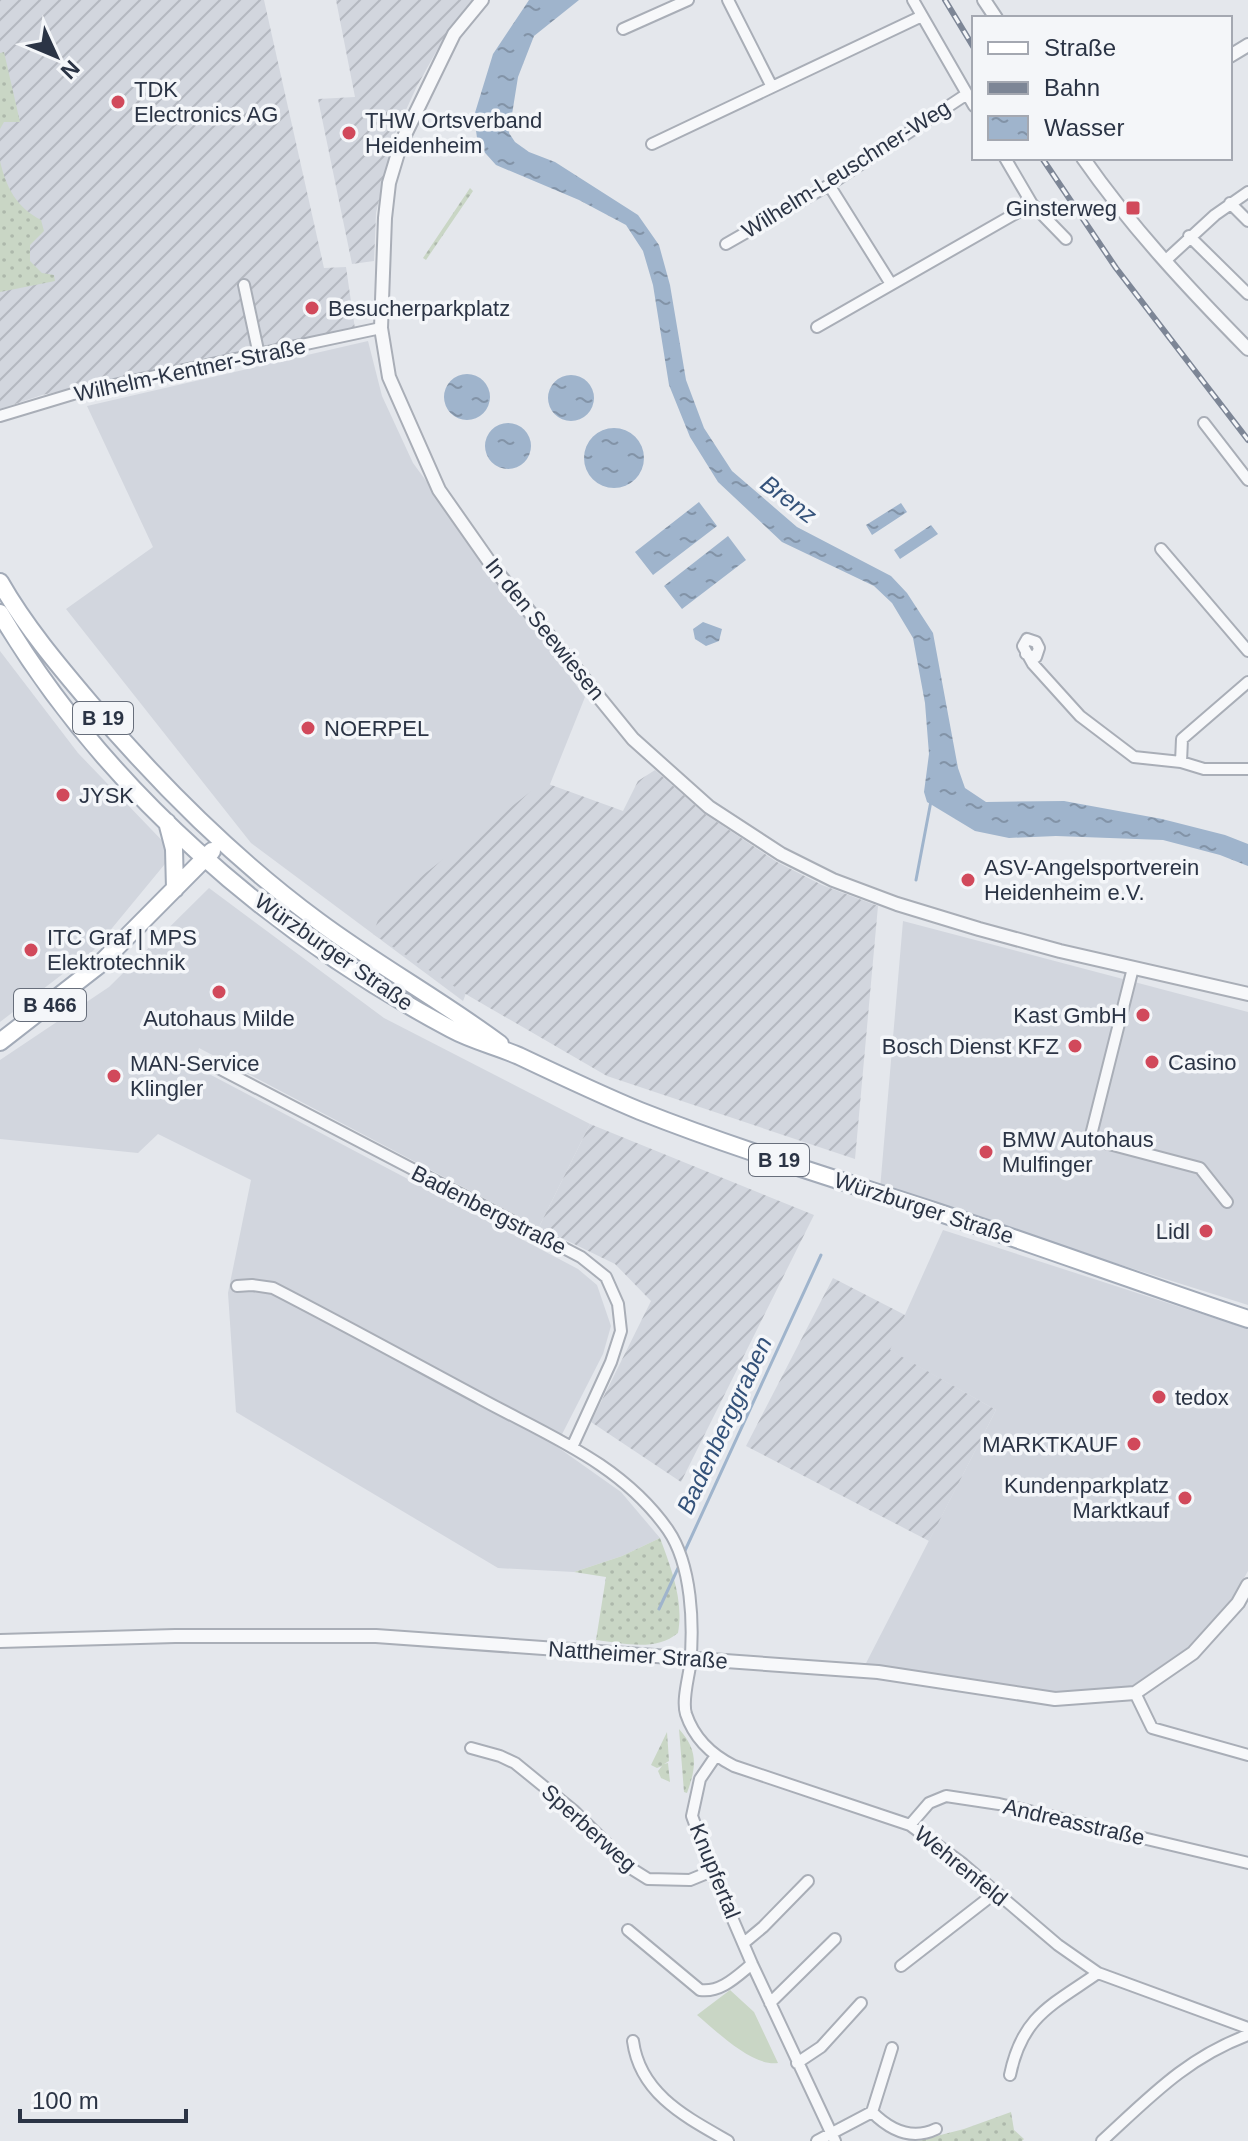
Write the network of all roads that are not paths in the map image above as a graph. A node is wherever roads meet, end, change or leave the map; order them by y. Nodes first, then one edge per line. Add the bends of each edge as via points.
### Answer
1 (482, 0) edge
2 (688, 0) edge
3 (728, 0) edge
4 (913, 0) edge
5 (922, 16) junction
6 (623, 29) dead end
7 (772, 87) junction
8 (967, 94) junction
9 (972, 103) edge
10 (652, 144) dead end
11 (1006, 160) edge
12 (1084, 160) edge
13 (829, 185) junction
14 (1248, 192) edge
15 (1230, 203) junction
16 (1032, 204) junction
17 (1248, 221) edge
18 (1189, 236) junction
19 (1066, 239) dead end
20 (726, 244) dead end
21 (1166, 260) junction
22 (891, 284) junction
23 (244, 285) dead end
24 (1248, 294) edge
25 (817, 327) dead end
26 (381, 328) junction
27 (1248, 349) edge
28 (259, 355) junction
29 (0, 416) edge
30 (1204, 423) dead end
31 (1248, 480) edge
32 (1161, 549) dead end
33 (0, 582) edge
34 (0, 613) edge
35 (1248, 651) edge
36 (1026, 654) dead end
37 (1248, 682) edge
38 (1181, 762) junction
39 (1248, 769) edge
40 (166, 821) junction
41 (221, 841) junction
42 (206, 857) junction
43 (175, 889) junction
44 (1133, 968) junction
45 (1248, 994) edge
46 (0, 1042) edge
47 (514, 1054) junction
48 (209, 1063) dead end
49 (1227, 1202) dead end
50 (237, 1286) dead end
51 (1248, 1319) edge
52 (573, 1445) junction
53 (1248, 1585) edge
54 (0, 1641) edge
55 (691, 1657) junction
56 (1135, 1693) junction
57 (471, 1748) dead end
58 (1248, 1755) edge
59 (715, 1757) junction
60 (910, 1825) junction
61 (1248, 1863) edge
62 (712, 1871) junction
63 (808, 1881) dead end
64 (995, 1893) junction
65 (628, 1930) dead end
66 (835, 1939) dead end
67 (745, 1942) junction
68 (752, 1964) junction
69 (901, 1966) dead end
70 (1098, 1973) junction
71 (770, 2003) junction
72 (861, 2003) dead end
73 (1248, 2028) edge
74 (1248, 2035) edge
75 (633, 2041) dead end
76 (892, 2048) dead end
77 (797, 2063) junction
78 (1010, 2075) dead end
79 (872, 2112) junction
80 (936, 2129) dead end
81 (833, 2138) edge
82 (728, 2141) edge
83 (817, 2141) edge
84 (1102, 2141) edge

1 - 26 street, In den Seewiesen via 454,34 401,143 385,218
2 - 6 street
3 - 7 street
4 - 5 street
5 - 7 street
5 - 8 street
7 - 10 street
8 - 9 street
8 - 13 street, Wilhelm-Leuschner-Weg
11 - 16 street
12 - 21 street
13 - 20 street, Wilhelm-Leuschner-Weg
13 - 22 street
14 - 15 street
15 - 17 street
15 - 18 street
16 - 19 street
16 - 22 street
18 - 21 street
18 - 24 street
21 - 27 street
22 - 25 street
23 - 28 street
26 - 28 street, Wilhelm-Kentner-Straße
26 - 44 street, In den Seewiesen via 389,377 439,490 493,567 633,739 709,807 781,854 846,885 979,929
28 - 29 street, Wilhelm-Kentner-Straße via 73,394
30 - 31 street
32 - 35 street
33 - 41 main road, B 19 via 50,655 111,728
34 - 40 main road, B 19 via 88,735
36 - 38 street via 1071,707 1134,757
37 - 38 street via 1182,739
38 - 39 street via 1204,769
40 - 42 main road, B 19
40 - 43 main road via 174,849
41 - 42 main road, B 466
41 - 47 main road, Würzburger Straße / B 19 via 346,942
42 - 43 main road, B 466
42 - 47 main road, Würzburger Straße / B 19 via 358,974 452,1029
43 - 46 main road, B 466 via 99,965
44 - 45 street, In den Seewiesen
44 - 49 street via 1090,1139 1200,1168
47 - 51 main road, Würzburger Straße / B 19 via 706,1136
48 - 52 street, Badenbergstraße via 581,1257 606,1277 618,1304 621,1331
50 - 52 street via 273,1288
52 - 55 street via 629,1486 669,1532 686,1574
53 - 56 street via 1193,1653
54 - 55 street, Nattheimer Straße via 376,1636
55 - 56 street, Nattheimer Straße via 878,1672 1055,1699
55 - 59 street via 685,1711 695,1734
56 - 58 street via 1152,1728
57 - 62 street, Sperberweg via 515,1763 648,1879 690,1880
59 - 60 street, Wehrenfeld
59 - 62 street, Knupfertal via 700,1779 692,1816
60 - 61 street, Andreasstraße via 929,1803 946,1796
60 - 64 street, Wehrenfeld
62 - 67 street, Knupfertal
63 - 67 street, Knupfertal
64 - 69 street
64 - 70 street, Wehrenfeld
65 - 68 street via 700,1990 714,1990
66 - 71 street
67 - 68 street, Knupfertal
68 - 71 street, Knupfertal
70 - 73 street, Wehrenfeld
70 - 78 street via 1042,2010 1018,2048
71 - 77 street, Knupfertal
72 - 77 street via 821,2047
74 - 84 street via 1203,2055 1163,2083
75 - 82 street via 655,2091
76 - 79 street
77 - 81 street, Knupfertal
79 - 80 street via 899,2133
79 - 81 street
81 - 83 street

